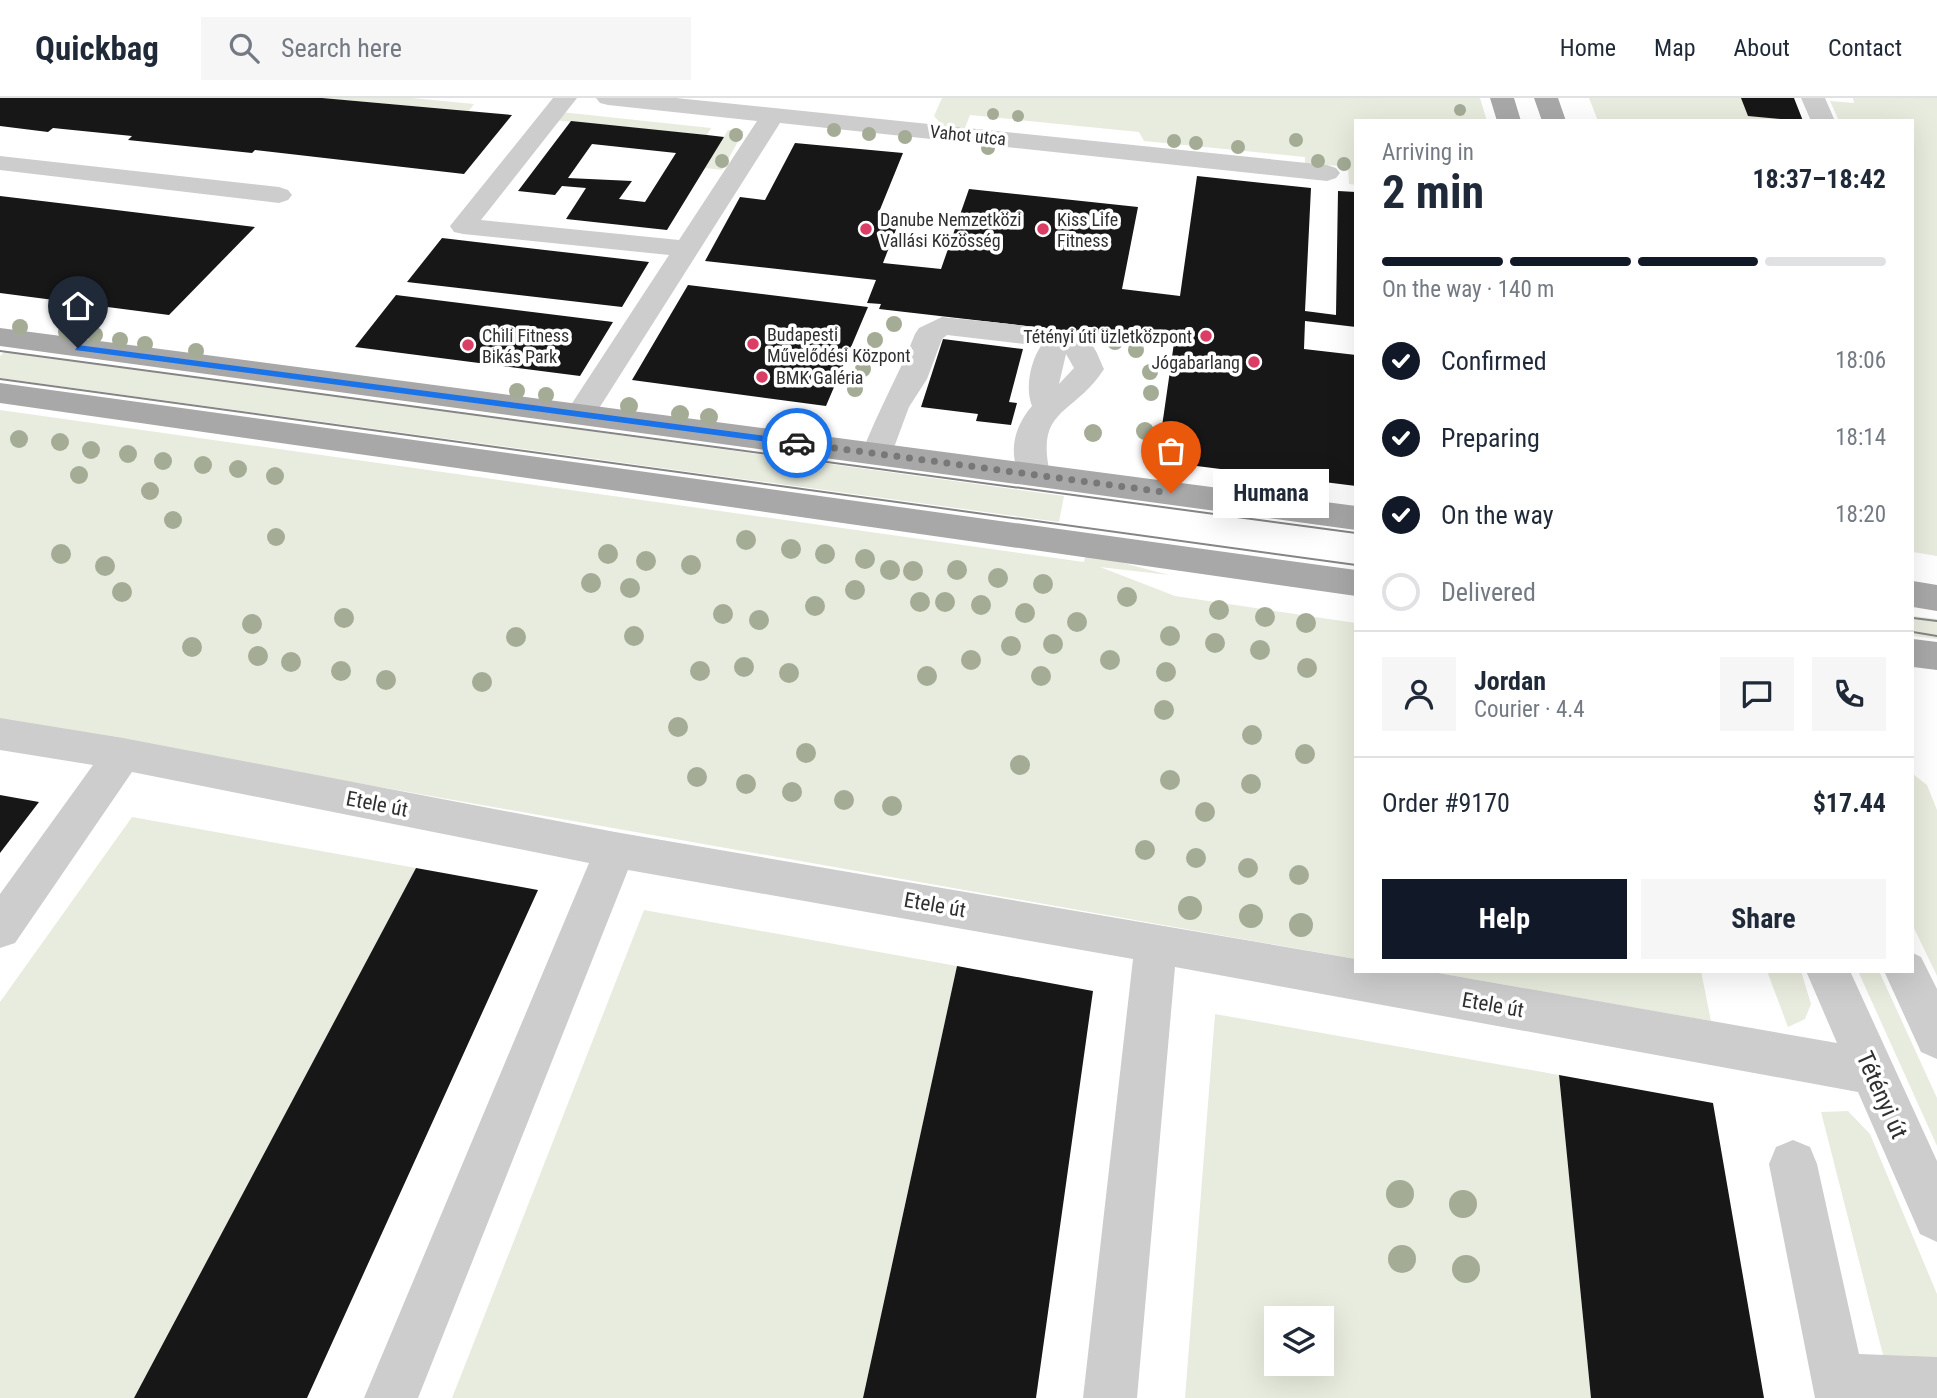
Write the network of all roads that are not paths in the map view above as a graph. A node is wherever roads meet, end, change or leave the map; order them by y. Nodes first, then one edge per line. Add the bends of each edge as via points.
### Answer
1 (565, 98) edge
2 (608, 98) edge
3 (1502, 98) edge
4 (1546, 98) edge
5 (1814, 98) edge
6 (773, 115) junction
7 (1508, 119) edge
8 (1553, 119) edge
9 (1822, 119) edge
10 (0, 163) edge
11 (1327, 173) dead end
12 (279, 195) dead end
13 (686, 250) junction
14 (0, 337) edge
15 (1051, 353) dead end
16 (0, 393) edge
17 (1046, 407) junction
18 (580, 414) junction
19 (878, 453) junction
20 (1034, 474) junction
21 (1354, 518) edge
22 (1354, 583) edge
23 (1914, 594) edge
24 (1937, 598) edge
25 (1914, 653) edge
26 (1937, 656) edge
27 (0, 734) edge
28 (123, 754) junction
29 (615, 850) junction
30 (0, 929) edge
31 (1156, 944) junction
32 (1829, 973) edge
33 (1907, 973) edge
34 (1937, 1037) edge
35 (1871, 1072) junction
36 (1793, 1164) dead end
37 (1937, 1217) edge
38 (1937, 1384) edge
39 (1840, 1389) edge
40 (391, 1398) edge
41 (1110, 1398) edge

1 - 13 street via 463,226
2 - 6 street, Vahot utca
3 - 7 main road
4 - 8 main road
5 - 9 street
6 - 11 street, Vahot utca
6 - 13 street
10 - 12 street
13 - 18 street
14 - 18 main road
15 - 17 street via 1042,393
16 - 22 main road
17 - 19 street via 1089,369 1080,349 1054,339 942,326 929,334
17 - 20 street via 1036,422 1030,446
18 - 19 main road
19 - 20 main road
20 - 21 main road
23 - 24 main road
25 - 26 main road
27 - 28 street, Etele út
28 - 29 street, Etele út
28 - 30 street
29 - 31 street, Etele út
29 - 40 street
31 - 35 street, Etele út
31 - 41 street
32 - 35 street, Tétényi út
33 - 34 street
35 - 37 street, Tétényi út
36 - 39 street
38 - 39 street

